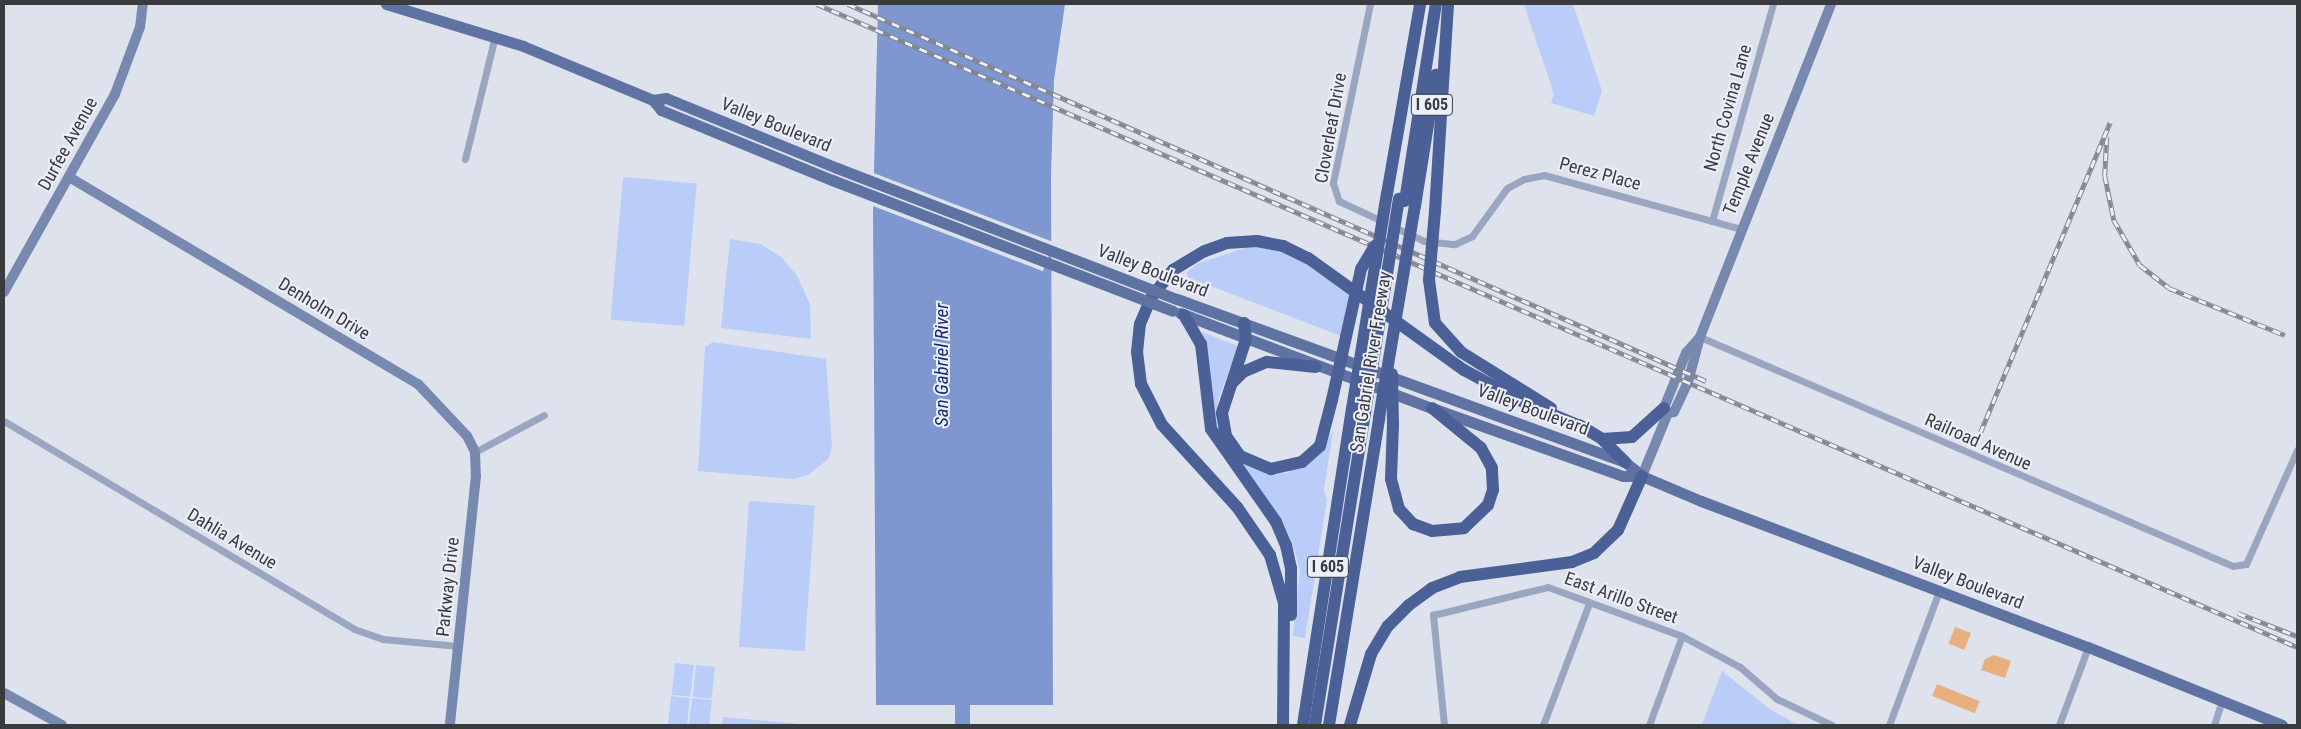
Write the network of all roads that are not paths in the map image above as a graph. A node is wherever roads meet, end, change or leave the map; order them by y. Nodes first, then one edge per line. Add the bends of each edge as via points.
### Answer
1 (144, 4) edge
2 (386, 4) edge
3 (1370, 4) edge
4 (1420, 4) edge
5 (1430, 4) edge
6 (1436, 4) edge
7 (1448, 4) edge
8 (1773, 4) edge
9 (1831, 4) edge
10 (495, 36) junction
11 (653, 100) junction
12 (465, 158) dead end
13 (69, 177) junction
14 (1402, 200) junction
15 (1712, 221) junction
16 (1741, 229) junction
17 (1379, 239) junction
18 (1446, 245) joint
19 (4, 292) edge
20 (1178, 313) junction
21 (1244, 323) junction
22 (1700, 337) junction
23 (1246, 339) junction
24 (1391, 340) junction
25 (1316, 367) junction
26 (1229, 387) junction
27 (1432, 408) junction
28 (1666, 410) junction
29 (544, 415) dead end
30 (1371, 416) junction
31 (4, 421) edge
32 (1585, 428) junction
33 (1602, 439) junction
34 (2297, 450) edge
35 (475, 452) junction
36 (1625, 462) junction
37 (1642, 476) junction
38 (1939, 591) junction
39 (1589, 603) junction
40 (1682, 636) junction
41 (458, 646) junction
42 (2088, 647) junction
43 (1286, 664) junction
44 (4, 692) edge
45 (2221, 703) junction
46 (62, 725) edge
47 (450, 725) edge
48 (1283, 725) edge
49 (1303, 725) edge
50 (1315, 725) edge
51 (1320, 725) edge
52 (1329, 725) edge
53 (1350, 725) edge
54 (1444, 725) edge
55 (1543, 725) edge
56 (1648, 725) edge
57 (1832, 725) edge
58 (1889, 725) edge
59 (2059, 725) edge
60 (2214, 725) edge
61 (2282, 725) edge

1 - 13 street, Durfee Avenue via 140,27 115,94
2 - 10 main road, Valley Boulevard
3 - 18 street, Cloverleaf Drive via 1333,183 1335,195 1339,201 1424,241
4 - 14 highway, San Gabriel River Freeway / I 605
5 - 14 highway
6 - 14 highway
7 - 14 highway, San Gabriel River Freeway / I 605
7 - 32 highway, bridge via 1428,280 1435,323 1461,352
8 - 15 street, North Covina Lane
9 - 16 street, Temple Avenue
10 - 11 main road, Valley Boulevard
10 - 12 street
11 - 20 main road, Valley Boulevard, bridge via 661,110 832,180
11 - 21 main road, Valley Boulevard, bridge via 666,98 837,168
13 - 19 street, Durfee Avenue
13 - 35 street, Denholm Drive via 418,384 449,413
14 - 17 highway, San Gabriel River Freeway / I 605, bridge
14 - 24 highway, San Gabriel River Freeway / I 605, bridge
14 - 30 highway, bridge
15 - 16 street, Perez Place
15 - 18 street, Perez Place via 1570,180 1534,176 1507,188 1472,236
16 - 22 street, Temple Avenue
17 - 26 highway, bridge via 1361,269 1325,433 1311,456 1294,466 1270,469 1240,456 1226,436 1222,413
17 - 49 highway, San Gabriel River Freeway / I 605, bridge
20 - 23 main road, Valley Boulevard
20 - 43 highway via 1196,331 1202,350 1211,429 1276,522 1286,545 1292,581
21 - 23 highway
21 - 36 main road, Valley Boulevard
22 - 28 street, Temple Avenue via 1686,353
22 - 34 street, Railroad Avenue via 2218,563 2246,564
23 - 25 main road, Valley Boulevard
23 - 26 highway
24 - 27 highway, bridge via 1391,479 1399,509 1413,524 1432,531 1464,528 1488,505 1493,490 1492,468 1481,448
24 - 30 highway, San Gabriel River Freeway / I 605, bridge
25 - 26 highway via 1267,362 1243,372
25 - 27 main road, Valley Boulevard
27 - 37 main road, Valley Boulevard via 1623,476
28 - 33 highway via 1632,437
28 - 37 street, Temple Avenue
29 - 35 street
30 - 50 highway
30 - 51 highway
30 - 52 highway, San Gabriel River Freeway / I 605
31 - 41 street, Dahlia Avenue via 354,629 383,638
32 - 33 highway
32 - 43 highway via 1518,400 1464,370 1308,258 1283,246 1257,241 1227,243 1204,251 1173,270 1151,298 1140,324 1136,352 1141,384 1162,425 1237,507 1270,555 1284,603
33 - 36 highway
35 - 41 street, Parkway Drive via 476,476
36 - 37 main road, Valley Boulevard
37 - 38 main road, Valley Boulevard
37 - 53 highway via 1618,530 1594,553 1572,562 1460,577 1432,588 1409,605 1388,626 1371,654
38 - 42 main road, Valley Boulevard
38 - 58 street
39 - 40 street, East Arillo Street
39 - 54 street, East Arillo Street via 1548,587 1433,615
39 - 55 street
40 - 56 street
40 - 57 street, East Arillo Street via 1740,667 1777,699
41 - 47 street, Parkway Drive
42 - 45 main road, Valley Boulevard
42 - 59 street
43 - 48 highway
44 - 46 street
45 - 60 street
45 - 61 main road, Valley Boulevard

